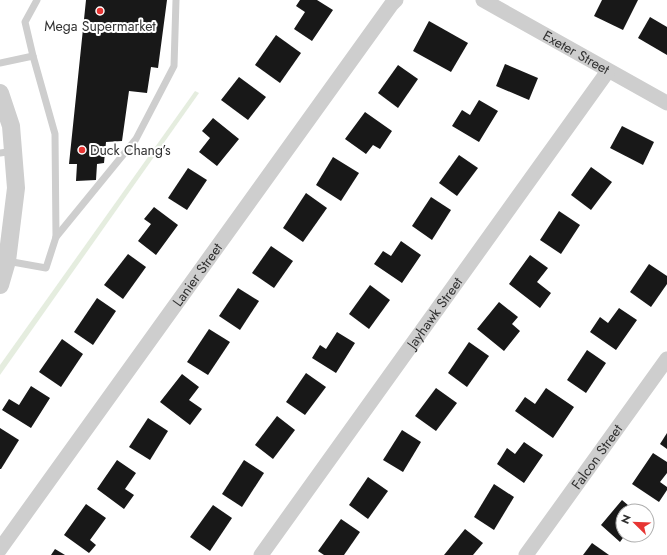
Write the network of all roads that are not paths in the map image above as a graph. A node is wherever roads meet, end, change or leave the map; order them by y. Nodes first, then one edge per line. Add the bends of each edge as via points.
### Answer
1 (38, 0) edge
2 (176, 0) edge
3 (396, 0) edge
4 (485, 0) edge
5 (33, 56) junction
6 (0, 63) edge
7 (608, 70) junction
8 (0, 93) edge
9 (667, 103) edge
10 (7, 152) edge
11 (56, 236) junction
12 (7, 261) junction
13 (0, 285) edge
14 (667, 359) edge
15 (0, 549) edge
16 (261, 555) edge
17 (526, 555) edge

1 - 5 lane via 24,22
2 - 11 lane via 174,66 136,139
3 - 15 street, Lanier Street
4 - 7 street, Exeter Street
5 - 6 lane
5 - 11 lane via 55,134
7 - 9 street, Exeter Street
7 - 16 street, Jayhawk Street
8 - 10 street via 11,126
10 - 12 street via 16,188
11 - 12 lane via 46,268
12 - 13 street
14 - 17 street, Falcon Street

